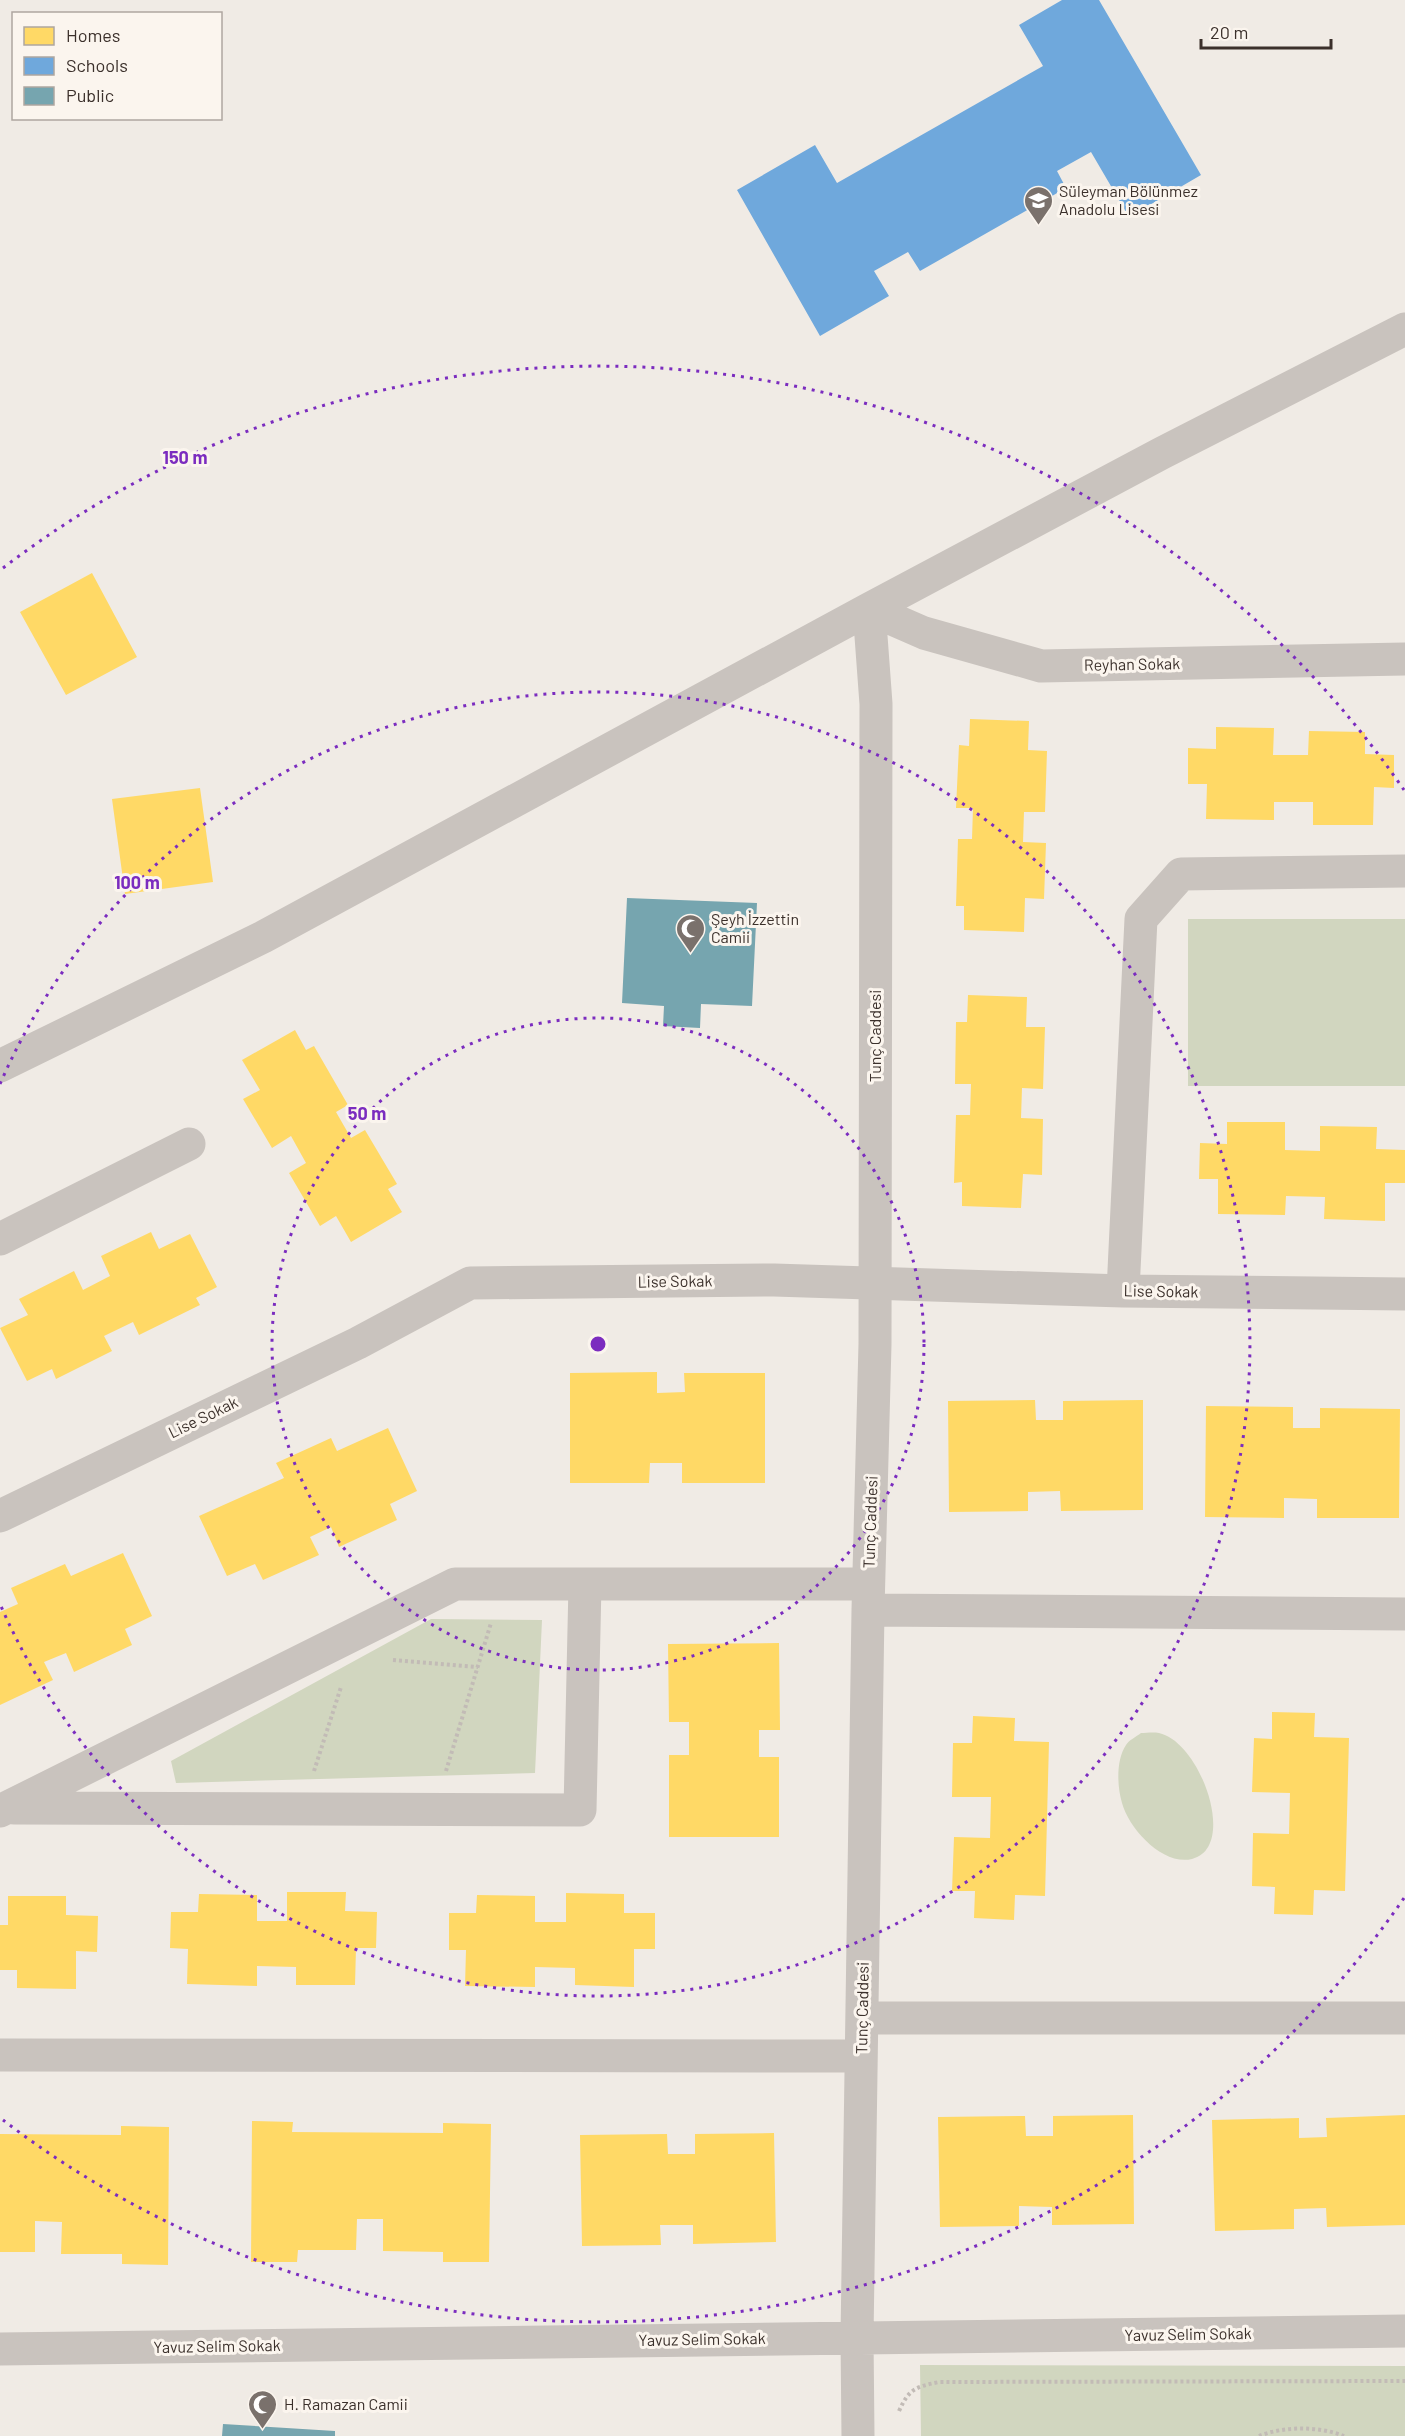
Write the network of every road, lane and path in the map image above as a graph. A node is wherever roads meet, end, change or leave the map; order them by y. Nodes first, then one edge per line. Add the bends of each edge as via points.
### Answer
1 (1405, 329) edge
2 (869, 609) junction
3 (1405, 659) edge
4 (1405, 871) edge
5 (0, 1066) edge
6 (189, 1144) dead end
7 (0, 1239) edge
8 (875, 1284) junction
9 (1123, 1291) junction
10 (1405, 1294) edge
11 (1, 1512) edge
12 (503, 1584) junction
13 (585, 1584) junction
14 (868, 1597) junction
15 (1405, 1614) edge
16 (358, 1632) junction
17 (385, 1660) dead end
18 (478, 1667) junction
19 (3, 1809) edge
20 (302, 1809) junction
21 (435, 1809) junction
22 (862, 2018) junction
23 (1405, 2018) edge
24 (0, 2055) edge
25 (861, 2056) junction
26 (1405, 2331) edge
27 (857, 2337) junction
28 (0, 2349) edge
29 (1405, 2380) edge
30 (899, 2412) dead end
31 (858, 2436) edge
32 (1259, 2436) edge
33 (1344, 2436) edge

1 - 2 street
2 - 3 street, Reyhan Sokak via 924,633 1041,666
2 - 5 street via 263,937
2 - 8 street, Tunç Caddesi via 876,704
4 - 9 street via 1181,874 1140,919
6 - 7 street
8 - 9 street, Lise Sokak
8 - 11 street, Lise Sokak via 774,1280 470,1283 358,1343
8 - 14 street, Tunç Caddesi
9 - 10 street, Lise Sokak
12 - 13 street
12 - 16 street via 455,1584
12 - 18 path
13 - 14 street
13 - 21 street via 580,1810
14 - 15 street
14 - 22 street, Tunç Caddesi
16 - 19 street
16 - 20 path
17 - 18 path
18 - 21 path
19 - 20 street
20 - 21 street
22 - 23 street
22 - 25 street, Tunç Caddesi
24 - 25 street
25 - 27 street, Tunç Caddesi
26 - 27 street, Yavuz Selim Sokak
27 - 28 street, Yavuz Selim Sokak
27 - 31 street, Tunç Caddesi
29 - 30 path via 939,2382 907,2393
32 - 33 path via 1300,2428

